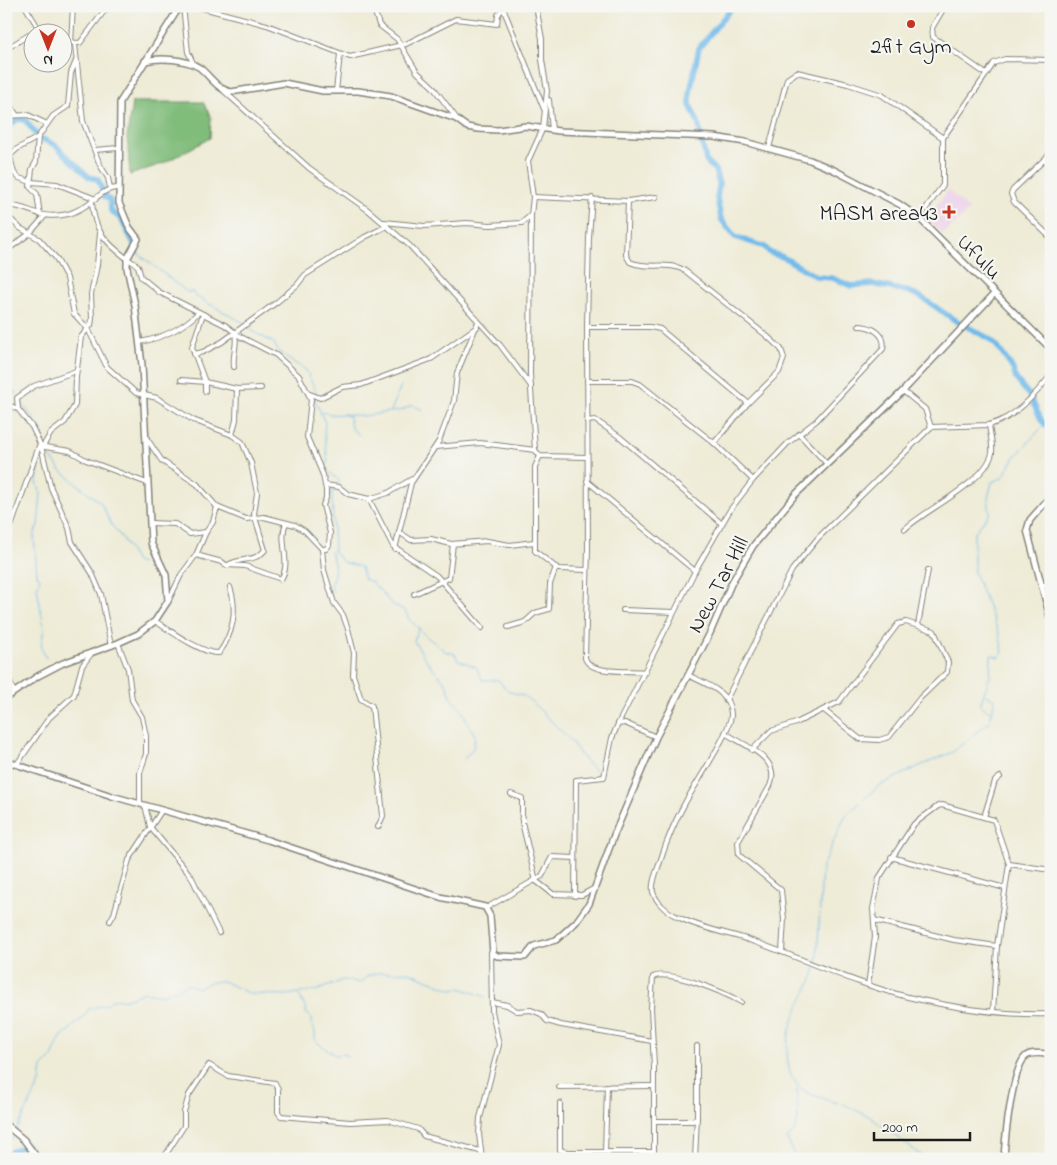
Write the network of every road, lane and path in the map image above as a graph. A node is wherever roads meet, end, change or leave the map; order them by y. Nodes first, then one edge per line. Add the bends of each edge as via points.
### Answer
1 (25, 6) edge
2 (73, 6) edge
3 (108, 6) edge
4 (182, 6) edge
5 (195, 6) edge
6 (373, 6) edge
7 (536, 6) edge
8 (945, 6) edge
9 (503, 7) edge
10 (35, 22) edge
11 (22, 40) edge
12 (73, 43) junction
13 (401, 44) junction
14 (6, 50) edge
15 (340, 54) junction
16 (77, 60) junction
17 (1051, 60) edge
18 (145, 61) junction
19 (195, 65) junction
20 (986, 74) junction
21 (547, 87) junction
22 (223, 90) junction
23 (336, 91) junction
24 (6, 100) edge
25 (545, 111) junction
26 (16, 114) junction
27 (6, 116) edge
28 (459, 120) junction
29 (47, 124) junction
30 (543, 128) junction
31 (552, 130) junction
32 (38, 138) junction
33 (943, 138) junction
34 (118, 148) junction
35 (769, 148) junction
36 (95, 150) junction
37 (1051, 153) edge
38 (8, 158) edge
39 (31, 182) junction
40 (110, 188) junction
41 (119, 188) junction
42 (533, 197) junction
43 (656, 197) dead end
44 (592, 198) junction
45 (94, 201) junction
46 (628, 201) junction
47 (6, 205) edge
48 (6, 215) edge
49 (531, 215) junction
50 (42, 216) junction
51 (919, 218) junction
52 (380, 220) junction
53 (387, 226) junction
54 (100, 233) junction
55 (29, 234) junction
56 (1051, 238) edge
57 (6, 251) edge
58 (127, 259) junction
59 (994, 294) junction
60 (201, 313) junction
61 (478, 324) junction
62 (587, 326) junction
63 (859, 326) dead end
64 (88, 329) junction
65 (235, 333) junction
66 (140, 342) junction
67 (1051, 349) edge
68 (194, 354) junction
69 (234, 367) dead end
70 (76, 371) junction
71 (1051, 375) edge
72 (181, 380) dead end
73 (587, 381) junction
74 (205, 382) junction
75 (531, 386) junction
76 (6, 387) edge
77 (261, 388) dead end
78 (237, 389) junction
79 (206, 391) dead end
80 (903, 391) junction
81 (144, 394) junction
82 (310, 394) junction
83 (6, 397) edge
84 (748, 403) junction
85 (6, 404) edge
86 (18, 409) junction
87 (587, 421) junction
88 (989, 426) junction
89 (932, 427) junction
90 (798, 434) junction
91 (232, 435) junction
92 (147, 439) junction
93 (714, 443) junction
94 (42, 446) junction
95 (435, 447) junction
96 (535, 450) junction
97 (540, 456) junction
98 (586, 456) junction
99 (827, 464) junction
100 (412, 480) junction
101 (753, 480) junction
102 (587, 481) junction
103 (147, 483) junction
104 (324, 485) junction
105 (1051, 496) edge
106 (369, 499) junction
107 (217, 507) junction
108 (257, 519) junction
109 (149, 523) junction
110 (286, 523) junction
111 (721, 523) junction
112 (6, 529) edge
113 (905, 529) dead end
114 (206, 532) junction
115 (399, 532) junction
116 (534, 542) junction
117 (453, 544) junction
118 (322, 549) junction
119 (396, 549) junction
120 (196, 555) junction
121 (228, 565) junction
122 (556, 567) junction
123 (587, 570) junction
124 (928, 570) dead end
125 (695, 571) junction
126 (450, 576) junction
127 (443, 582) junction
128 (1051, 583) edge
129 (1041, 586) junction
130 (230, 587) dead end
131 (450, 590) junction
132 (414, 594) dead end
133 (166, 606) junction
134 (623, 610) dead end
135 (673, 612) junction
136 (155, 621) junction
137 (1051, 621) edge
138 (918, 625) junction
139 (508, 627) dead end
140 (482, 628) dead end
141 (118, 643) junction
142 (111, 646) junction
143 (93, 652) junction
144 (646, 672) junction
145 (6, 673) edge
146 (688, 675) junction
147 (14, 692) junction
148 (6, 698) edge
149 (726, 700) junction
150 (825, 710) junction
151 (618, 724) junction
152 (725, 733) junction
153 (656, 737) junction
154 (752, 750) junction
155 (6, 761) edge
156 (17, 764) junction
157 (1000, 777) dead end
158 (511, 794) dead end
159 (142, 804) junction
160 (162, 810) junction
161 (984, 817) junction
162 (150, 827) junction
163 (378, 827) dead end
164 (891, 857) junction
165 (575, 858) junction
166 (1008, 864) junction
167 (1051, 870) edge
168 (536, 881) junction
169 (597, 887) junction
170 (1005, 888) junction
171 (576, 896) junction
172 (486, 908) junction
173 (874, 920) junction
174 (110, 921) dead end
175 (219, 934) dead end
176 (997, 946) junction
177 (491, 952) junction
178 (782, 952) junction
179 (868, 985) junction
180 (492, 1002) junction
181 (741, 1002) dead end
182 (993, 1012) junction
183 (1051, 1014) edge
184 (652, 1041) junction
185 (697, 1046) dead end
186 (1051, 1054) edge
187 (607, 1086) junction
188 (654, 1086) junction
189 (559, 1087) dead end
190 (560, 1103) dead end
191 (697, 1117) junction
192 (654, 1121) junction
193 (6, 1125) edge
194 (31, 1151) junction
195 (480, 1151) junction
196 (581, 1152) junction
197 (605, 1152) junction
198 (654, 1152) junction
199 (33, 1159) edge
200 (38, 1159) edge
201 (164, 1159) edge
202 (482, 1159) edge
203 (577, 1159) edge
204 (654, 1159) edge
205 (695, 1159) edge
206 (1004, 1159) edge

1 - 10 street
2 - 12 street
3 - 12 street via 83,40
4 - 18 street
4 - 19 street via 188,52
5 - 15 street via 268,25
6 - 13 street via 379,24
7 - 21 street
8 - 20 street via 932,28 934,37
9 - 13 street via 497,24 458,18 417,40
9 - 25 street
11 - 14 street
12 - 16 street
13 - 15 street via 354,57
13 - 28 street via 418,72
15 - 23 street
16 - 29 street via 71,73 68,106
16 - 36 street via 83,121
17 - 20 street via 999,60
18 - 19 street via 160,59
18 - 34 street via 120,102
19 - 22 street
20 - 33 street
21 - 25 street
21 - 31 street
22 - 23 street, Ufulu via 237,92 284,83
22 - 52 street via 309,168
23 - 28 street, Ufulu via 391,96
24 - 26 street
25 - 30 street
26 - 27 street
26 - 29 street via 33,116
28 - 30 street, Ufulu via 467,127 484,130 526,126
29 - 32 street
30 - 31 street, Ufulu
30 - 42 street via 528,161
31 - 35 street, Ufulu via 714,137
32 - 38 street
32 - 39 street
33 - 35 street via 875,92 797,72 787,79
33 - 51 street via 943,185
34 - 36 street
34 - 41 street
35 - 51 street, Ufulu via 834,170
36 - 40 street
37 - 56 street via 1012,194 1014,202
38 - 39 street via 14,173
39 - 45 street via 57,184
39 - 50 street via 30,189 36,194
40 - 41 street
40 - 45 street
41 - 58 street via 120,208 138,239
42 - 44 street
42 - 49 street
43 - 46 street
44 - 46 street
44 - 62 street
45 - 50 street via 83,210
45 - 54 street via 94,220
46 - 84 street via 626,255 630,262 643,266 675,266 684,270 781,349 784,358 781,369
47 - 50 street
48 - 55 street
49 - 52 street via 522,223 490,226 467,223 424,226 390,224
49 - 75 street
50 - 55 street
51 - 59 street, Ufulu
52 - 53 street
53 - 61 street via 439,277
53 - 65 street via 368,234 305,274 298,285
54 - 58 street
54 - 64 street via 98,265 91,294 92,319
55 - 57 street
55 - 64 street via 48,249 61,266 67,278 74,314
58 - 60 street via 136,264 141,277 159,292
58 - 66 street
59 - 67 street, Ufulu
59 - 80 street, New Tar Hill
60 - 65 street
60 - 66 street via 179,328
60 - 68 street via 194,339
61 - 75 street via 500,345
61 - 82 street via 431,359 361,385 342,387 320,398
61 - 95 street via 457,373 454,401
62 - 73 street
62 - 84 street via 660,329
63 - 90 street via 869,327 878,333 884,340 883,349 816,421
64 - 70 street via 81,337
64 - 81 street via 106,366 133,392
65 - 68 street via 215,347
65 - 69 street
65 - 82 street via 285,361
66 - 81 street
68 - 74 street
70 - 86 street via 34,386 18,397
70 - 94 street via 75,406
71 - 88 street via 1036,394 1013,413
72 - 74 street
73 - 87 street
73 - 93 street via 636,382
74 - 78 street
74 - 79 street
75 - 96 street
76 - 83 street via 9,391
77 - 78 street
78 - 91 street via 237,414
80 - 89 street via 924,409
80 - 99 street, New Tar Hill
81 - 91 street via 161,400 193,420
81 - 92 street
82 - 104 street via 312,411 307,437
84 - 93 street
85 - 86 street
86 - 94 street
87 - 98 street
87 - 111 street via 595,420 620,437
88 - 89 street
88 - 113 street via 992,454 983,468 951,497 917,517
89 - 149 street via 824,532 798,562
90 - 99 street
90 - 101 street
91 - 108 street via 242,442 251,464
92 - 103 street
92 - 107 street via 162,461 197,484
93 - 101 street
94 - 103 street via 70,451
94 - 112 street via 35,454 12,524
94 - 142 street via 51,488 72,542 92,572 101,594
95 - 96 street via 480,443
95 - 100 street
96 - 97 street
97 - 98 street
97 - 116 street via 535,467
98 - 102 street
99 - 146 street, New Tar Hill via 785,506 753,546 732,582
100 - 106 street
100 - 115 street
101 - 111 street
102 - 123 street
102 - 125 street
103 - 109 street
104 - 106 street via 339,487 350,495
104 - 118 street via 326,498 323,508 330,541 326,549
105 - 129 street via 1030,520 1027,530
106 - 119 street
107 - 108 street via 243,518
107 - 114 street via 214,522
108 - 110 street via 264,517
108 - 121 street via 263,552 251,560
109 - 114 street via 175,524 190,534
109 - 133 street via 153,550 167,581
110 - 118 street via 304,531
110 - 121 street via 282,543 285,561 282,578 245,566
111 - 125 street
114 - 120 street
115 - 117 street via 411,540 431,539
115 - 119 street
116 - 117 street
116 - 122 street via 537,554
117 - 126 street
118 - 163 street via 324,570 334,602 343,615 354,653 353,675 361,698 372,706 382,811 382,822
119 - 127 street
120 - 121 street
120 - 133 street via 181,575
122 - 123 street
122 - 139 street via 550,584 549,609 535,612 527,621
123 - 144 street via 587,664 595,669
124 - 138 street
125 - 135 street
126 - 127 street
126 - 131 street
127 - 131 street
127 - 132 street
128 - 129 street
129 - 137 street
130 - 136 street via 234,603 232,623 219,653 191,642
131 - 140 street
133 - 136 street
134 - 135 street
135 - 144 street
136 - 141 street
138 - 150 street via 898,624 839,702
138 - 150 street via 934,631 948,668 889,737 860,739
141 - 142 street
141 - 159 street via 128,669 132,700 142,717 146,736 146,754 140,776
142 - 143 street
143 - 147 street via 38,676
143 - 156 street via 80,670 74,696 49,718
144 - 151 street
145 - 147 street
146 - 149 street via 716,689
146 - 153 street, New Tar Hill
147 - 148 street
149 - 152 street via 732,715
150 - 154 street via 771,731
151 - 153 street via 625,723
151 - 165 street via 604,777 576,780
152 - 154 street
152 - 178 street via 672,829 653,892 662,905 677,917
153 - 169 street, New Tar Hill via 614,835
154 - 178 street via 769,762 773,778 738,842 737,850 781,890 784,919
155 - 156 street
156 - 159 street
157 - 161 street via 994,781
158 - 168 street via 522,798 522,822
159 - 160 street
159 - 162 street
160 - 162 street
160 - 172 street via 268,840 440,897
161 - 164 street via 938,806 914,824
161 - 166 street via 995,822
162 - 174 street via 129,860
162 - 175 street via 191,876
164 - 170 street
164 - 173 street via 876,887
165 - 168 street via 552,857 544,874
165 - 171 street
166 - 167 street
166 - 170 street
168 - 171 street via 553,894
168 - 172 street
169 - 171 street
169 - 177 street, New Tar Hill via 576,922 552,942 534,946 525,957 497,956
170 - 176 street
172 - 177 street via 490,916
173 - 176 street via 954,940
173 - 179 street via 875,937
176 - 182 street
177 - 180 street
178 - 179 street
179 - 182 street via 908,997
180 - 184 street via 517,1011 531,1010 561,1026
180 - 195 street via 498,1045 480,1118
181 - 184 street via 713,989 658,974 652,981
182 - 183 street
184 - 188 street
185 - 191 street
186 - 206 street via 1029,1054 1022,1061 1013,1090
187 - 188 street
187 - 189 street
187 - 197 street
188 - 192 street
190 - 196 street via 560,1150
191 - 192 street via 693,1121
191 - 205 street
192 - 198 street
193 - 194 street via 24,1140
194 - 199 street
194 - 200 street
195 - 201 street via 424,1136 418,1129 388,1120 350,1122 281,1116 275,1083 228,1076 209,1065 189,1095 184,1126
195 - 202 street
196 - 197 street
196 - 203 street
197 - 198 street
198 - 204 street

